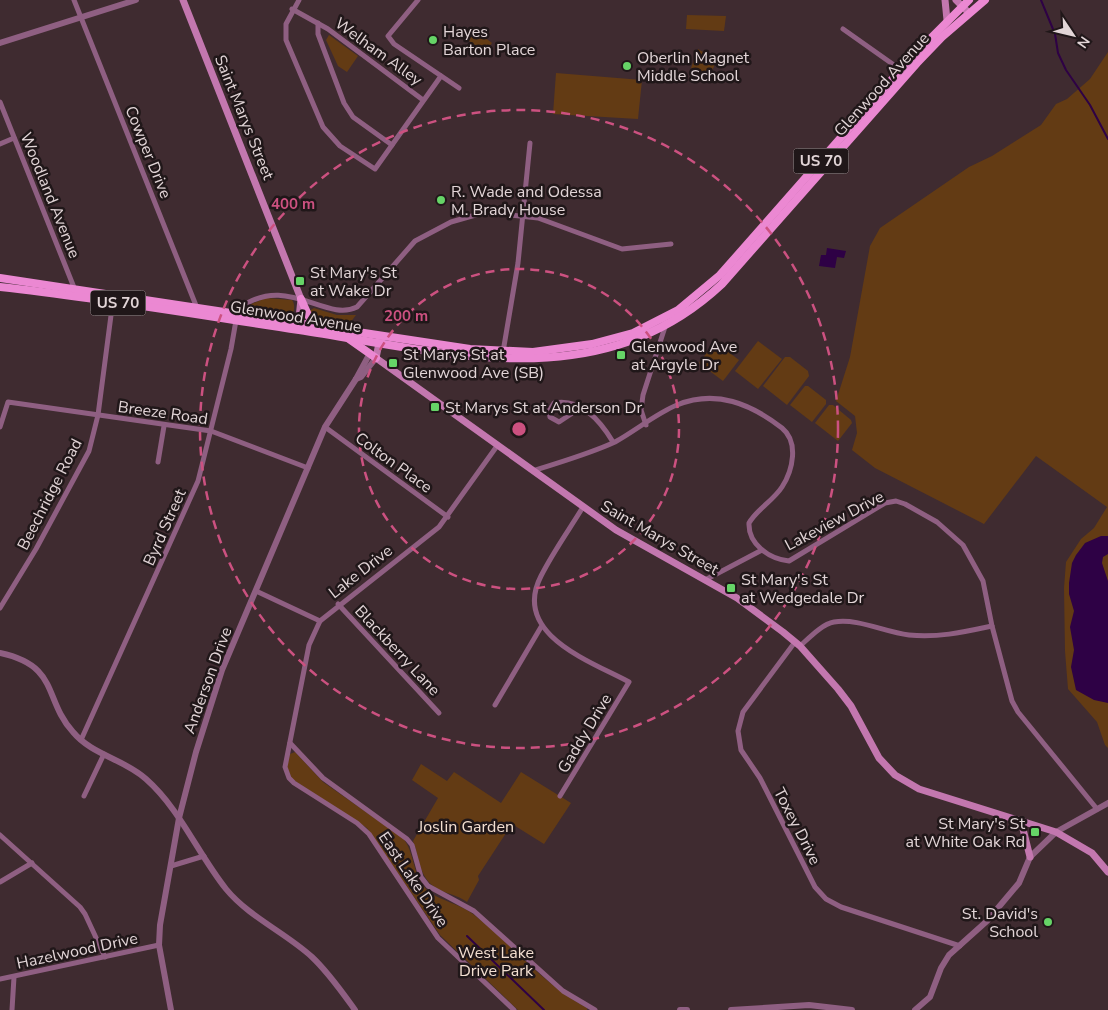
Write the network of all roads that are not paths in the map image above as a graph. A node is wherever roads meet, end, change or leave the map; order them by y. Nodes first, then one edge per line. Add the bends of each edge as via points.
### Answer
1 (74, 0) edge
2 (136, 0) edge
3 (183, 0) edge
4 (299, 0) edge
5 (418, 0) edge
6 (945, 0) edge
7 (956, 0) edge
8 (985, 0) edge
9 (966, 3) edge
10 (292, 9) junction
11 (969, 13) junction
12 (82, 17) junction
13 (947, 20) junction
14 (318, 23) junction
15 (843, 29) dead end
16 (0, 43) edge
17 (901, 70) junction
18 (441, 76) junction
19 (458, 88) dead end
20 (424, 100) junction
21 (0, 102) edge
22 (14, 138) junction
23 (530, 143) dead end
24 (0, 144) edge
25 (392, 145) junction
26 (524, 216) junction
27 (671, 244) dead end
28 (1, 282) edge
29 (74, 293) junction
30 (114, 299) junction
31 (302, 299) junction
32 (197, 310) junction
33 (236, 316) junction
34 (664, 323) junction
35 (298, 327) junction
36 (322, 327) junction
37 (347, 338) junction
38 (376, 339) junction
39 (502, 356) junction
40 (373, 357) junction
41 (580, 408) junction
42 (98, 416) junction
43 (646, 424) junction
44 (164, 426) junction
45 (0, 427) edge
46 (325, 427) junction
47 (211, 431) junction
48 (613, 442) junction
49 (497, 446) junction
50 (158, 462) dead end
51 (308, 468) junction
52 (532, 471) junction
53 (583, 507) junction
54 (448, 517) junction
55 (762, 550) junction
56 (705, 580) junction
57 (256, 590) junction
58 (338, 604) junction
59 (0, 608) edge
60 (320, 621) junction
61 (992, 626) junction
62 (541, 627) junction
63 (798, 644) junction
64 (0, 653) edge
65 (495, 705) dead end
66 (438, 713) dead end
67 (81, 740) junction
68 (290, 743) junction
69 (104, 754) junction
70 (84, 796) dead end
71 (560, 796) dead end
72 (1108, 802) edge
73 (1097, 809) junction
74 (179, 818) junction
75 (1021, 821) junction
76 (1056, 832) junction
77 (0, 835) edge
78 (204, 856) junction
79 (1030, 857) junction
80 (32, 863) junction
81 (171, 866) junction
82 (1108, 872) edge
83 (0, 882) edge
84 (159, 946) junction
85 (960, 946) junction
86 (105, 956) junction
87 (14, 977) junction
88 (0, 979) edge
89 (12, 1010) edge
90 (171, 1010) edge
91 (355, 1010) edge
92 (514, 1010) edge
93 (595, 1010) edge
94 (680, 1010) edge
95 (687, 1010) edge
96 (731, 1010) edge
97 (852, 1010) edge
98 (916, 1010) edge

1 - 12 street, Cowper Drive
2 - 12 street
3 - 31 main road, Saint Marys Street
4 - 10 street
5 - 18 street via 388,36 394,44
6 - 13 main road
7 - 9 main road
8 - 11 main road, Glenwood Avenue / US 70
9 - 11 main road
9 - 13 main road, Glenwood Avenue / US 70
10 - 14 street, Welham Alley
10 - 25 street via 286,24 286,40 323,127 340,146 375,169
11 - 34 main road, Glenwood Avenue / US 70 via 917,63 722,284 699,304
12 - 16 street
12 - 32 street, Cowper Drive
13 - 17 main road, Glenwood Avenue / US 70
14 - 20 street, Welham Alley
14 - 25 street via 318,34 344,103 353,117
15 - 17 street
17 - 34 main road, Glenwood Avenue / US 70 via 726,269
18 - 19 street
18 - 20 street
20 - 25 street
21 - 22 street, Woodland Avenue
22 - 24 street
22 - 29 street, Woodland Avenue
23 - 26 street
26 - 27 street via 552,222 613,247
26 - 31 street via 478,214 432,231 414,241 357,307 349,311
26 - 39 street
28 - 29 main road, Glenwood Avenue / US 70
29 - 30 main road, Glenwood Avenue / US 70
30 - 32 main road, Glenwood Avenue / US 70
30 - 42 street, Beechridge Road
31 - 33 street via 265,296 250,301
31 - 35 main road, Saint Marys Street
31 - 36 main road via 310,318
32 - 33 main road, Glenwood Avenue / US 70
33 - 35 main road, Glenwood Avenue / US 70
33 - 47 street, Byrd Street
34 - 39 main road, Glenwood Avenue / US 70 via 632,341 592,351 531,360
34 - 43 street via 642,394
35 - 36 main road, Glenwood Avenue / US 70
35 - 37 main road, Glenwood Avenue / US 70
36 - 38 main road, Glenwood Avenue / US 70
37 - 38 main road, Glenwood Avenue / US 70
37 - 40 main road
38 - 39 main road, Glenwood Avenue / US 70 via 470,349
38 - 40 main road
40 - 46 street, Anderson Drive
40 - 49 main road, Saint Marys Street
41 - 41 street via 554,404 549,411 550,417 559,422
41 - 48 street via 592,414
42 - 44 street, Breeze Road
42 - 45 street, Breeze Road via 8,402
42 - 59 street, Beechridge Road via 82,466
43 - 48 street, Lakeview Drive
43 - 55 street, Lakeview Drive via 676,406 700,398 728,399 754,409 784,430 792,439 794,451 782,486 748,523 750,536
44 - 47 street, Breeze Road
44 - 50 street
46 - 51 street, Anderson Drive
46 - 54 street, Colton Place
47 - 51 street, Breeze Road
47 - 67 street, Byrd Street via 198,481
48 - 52 street, Lakeview Drive
49 - 52 main road, Saint Marys Street
49 - 54 street, Lake Drive
51 - 57 street, Anderson Drive
52 - 53 main road, Saint Marys Street
53 - 56 main road, Saint Marys Street via 616,530
53 - 62 street via 535,591 533,605
54 - 58 street, Lake Drive
55 - 56 street
55 - 61 street, Lakeview Drive via 777,560 789,560 885,503 896,501 937,522 963,545 983,581
56 - 63 main road, Saint Marys Street via 752,608
57 - 60 street
57 - 74 street, Anderson Drive via 222,670
58 - 60 street, Lake Drive
58 - 66 street, Blackberry Lane
60 - 68 street, Lake Drive via 309,645
61 - 63 street, Toxey Drive via 927,636 889,632 849,621 832,622
61 - 73 street, Lakeview Drive via 1014,705
62 - 65 street
62 - 71 street, Gaddy Drive via 570,650 629,682
63 - 75 main road, Saint Marys Street via 851,706 880,758 895,775 919,789
63 - 85 street, Toxey Drive via 743,712 738,731 741,750 760,778 815,887 826,899 841,907
64 - 67 street via 35,667 47,680 63,717
67 - 69 street
68 - 92 street, East Lake Drive via 286,767 289,778 369,834 438,938
68 - 93 street via 323,778 408,839 421,877 428,886 474,911 567,994
69 - 70 street
69 - 74 street via 146,778
72 - 73 street
73 - 76 street
74 - 78 street
74 - 81 street, Anderson Drive
75 - 76 main road, Saint Marys Street
75 - 79 main road
76 - 79 street
76 - 82 main road, Saint Marys Street via 1087,850
77 - 80 street
78 - 81 street
78 - 91 street via 226,889 312,957
79 - 85 street via 1019,883 987,921
80 - 83 street
80 - 86 street via 85,914
81 - 84 street, Anderson Drive
84 - 86 street, Hazelwood Drive
84 - 90 street, Anderson Drive
85 - 98 street via 945,961 930,997
86 - 87 street, Hazelwood Drive
87 - 88 street, Hazelwood Drive
87 - 89 street
94 - 95 street
96 - 97 street via 808,1005

